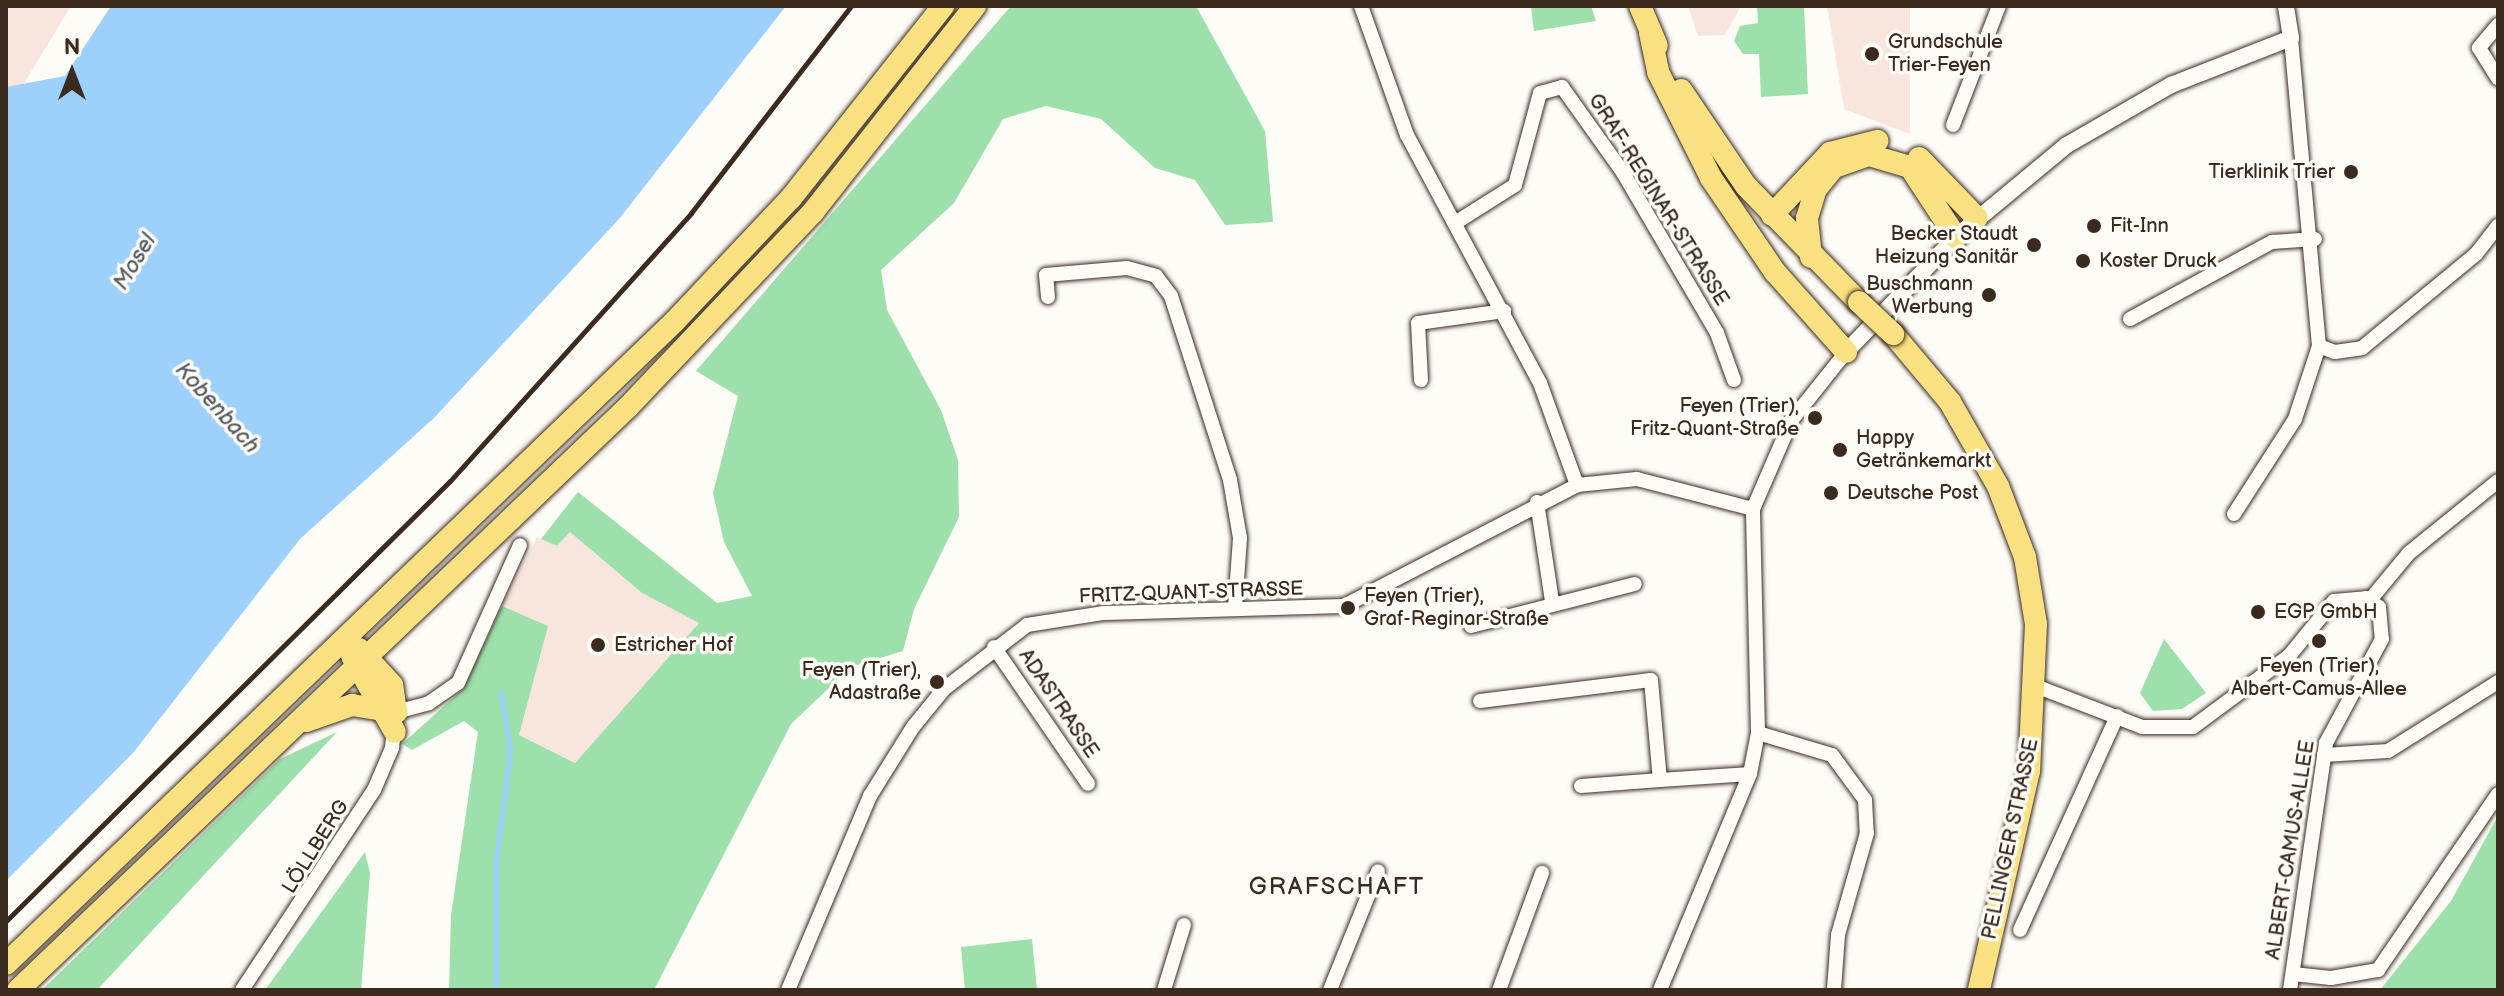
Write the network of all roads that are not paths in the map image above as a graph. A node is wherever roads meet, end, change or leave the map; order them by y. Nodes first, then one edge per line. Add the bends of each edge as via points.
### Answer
1 (943, 6) edge
2 (975, 6) edge
3 (1361, 6) edge
4 (1640, 6) edge
5 (1999, 6) edge
6 (2286, 6) edge
7 (2498, 25) edge
8 (1650, 33) junction
9 (2291, 38) junction
10 (2498, 79) edge
11 (1953, 125) dead end
12 (1772, 215) junction
13 (1977, 218) junction
14 (1455, 223) junction
15 (2498, 226) edge
16 (1956, 237) junction
17 (2315, 239) junction
18 (1811, 257) junction
19 (1048, 297) dead end
20 (1504, 311) junction
21 (2130, 319) dead end
22 (2319, 346) junction
23 (1846, 352) junction
24 (1421, 380) dead end
25 (1734, 380) dead end
26 (2498, 481) edge
27 (1577, 485) junction
28 (1537, 502) junction
29 (1753, 509) junction
30 (2234, 514) dead end
31 (520, 545) dead end
32 (1635, 584) dead end
33 (2370, 600) junction
34 (1552, 601) junction
35 (1235, 607) junction
36 (1471, 626) dead end
37 (348, 640) junction
38 (994, 647) junction
39 (362, 664) junction
40 (2498, 682) edge
41 (392, 685) junction
42 (2038, 687) junction
43 (1480, 701) dead end
44 (429, 703) junction
45 (2117, 716) junction
46 (390, 718) junction
47 (287, 729) junction
48 (1758, 733) junction
49 (2324, 755) junction
50 (1750, 774) junction
51 (1660, 780) junction
52 (1088, 784) dead end
53 (1581, 786) dead end
54 (2498, 794) edge
55 (1378, 871) dead end
56 (1542, 873) dead end
57 (1184, 925) dead end
58 (2020, 930) dead end
59 (6, 964) edge
60 (2293, 974) junction
61 (18, 990) edge
62 (242, 990) edge
63 (788, 990) edge
64 (1164, 990) edge
65 (1330, 990) edge
66 (1499, 990) edge
67 (1660, 990) edge
68 (1834, 990) edge
69 (1979, 990) edge
70 (2290, 990) edge

1 - 37 main road via 791,198 556,441
2 - 39 main road via 813,212 628,407
3 - 14 street via 1407,135
4 - 8 main road
5 - 11 street
6 - 9 street
7 - 10 street via 2479,48
8 - 12 main road, PELLINGER STRASSE via 1721,154
8 - 23 main road via 1658,72 1711,178 1775,272
9 - 13 street via 2126,108
9 - 17 street
12 - 13 main road via 1830,153 1883,141 1924,161
12 - 18 main road, PELLINGER STRASSE
13 - 16 street
14 - 20 street
14 - 25 street, GRAF-REGINAR-STRASSE via 1515,185 1540,93 1562,87 1622,171 1717,333
15 - 22 street via 2468,261 2362,348
16 - 18 main road via 1910,167 1869,155 1834,167 1816,189 1807,218
16 - 23 street
17 - 21 street via 2272,242
17 - 22 street
18 - 42 main road, PELLINGER STRASSE, bridge via 1893,334 1950,402 1998,486 2029,578
19 - 35 street via 1046,275 1127,268 1156,276 1171,296 1230,480 1240,538
20 - 24 street via 1418,323
20 - 27 street via 1540,383
22 - 30 street via 2295,419
23 - 29 street via 1791,421
26 - 33 street via 2409,553
27 - 28 street, FRITZ-QUANT-STRASSE
27 - 29 street, FRITZ-QUANT-STRASSE via 1637,479
28 - 34 street
28 - 35 street, FRITZ-QUANT-STRASSE via 1399,582 1344,606
29 - 48 street
31 - 44 street via 458,683
32 - 34 street
33 - 45 street via 2327,606 2289,656 2204,722 2162,731
33 - 49 street, ALBERT-CAMUS-ALLEE via 2384,618 2382,639 2341,706
34 - 36 street
35 - 38 street, FRITZ-QUANT-STRASSE via 1027,625
37 - 39 main road
37 - 59 main road
38 - 52 street, ADASTRASSE
38 - 63 street, FRITZ-QUANT-STRASSE via 944,689 870,796
39 - 41 main road
39 - 46 main road
39 - 47 main road
40 - 49 street via 2388,751
41 - 44 street via 413,702
41 - 46 main road
42 - 45 street
42 - 69 main road, PELLINGER STRASSE via 2029,771
43 - 51 street via 1651,680
44 - 46 street
45 - 58 street, PELLINGER STRASSE
46 - 47 main road via 340,707
46 - 62 street, LÖLLBERG via 362,811
47 - 61 main road
48 - 50 street
48 - 68 street via 1832,755 1865,800 1867,833 1838,935
49 - 60 street, ALBERT-CAMUS-ALLEE
50 - 51 street
50 - 67 street
51 - 53 street
54 - 60 street via 2378,970
55 - 65 street
56 - 66 street
57 - 64 street
60 - 70 street, ALBERT-CAMUS-ALLEE

